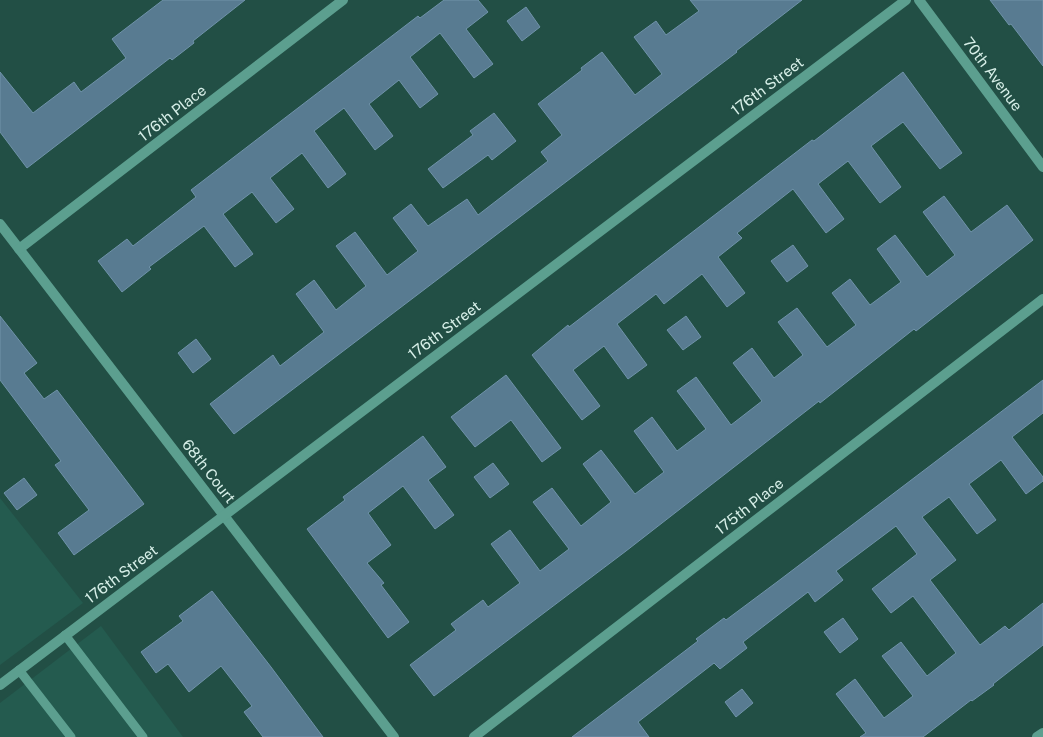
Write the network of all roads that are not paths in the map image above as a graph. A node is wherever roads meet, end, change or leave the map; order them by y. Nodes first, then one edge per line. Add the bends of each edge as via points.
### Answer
1 (343, 0) edge
2 (906, 0) edge
3 (919, 0) edge
4 (1043, 167) edge
5 (0, 224) edge
6 (19, 249) junction
7 (1043, 299) edge
8 (224, 516) junction
9 (65, 635) junction
10 (20, 670) junction
11 (0, 684) edge
12 (1043, 733) edge
13 (72, 737) edge
14 (143, 737) edge
15 (394, 737) edge
16 (474, 737) edge
17 (1037, 737) edge

1 - 6 street, 176th Place
2 - 8 street, 176th Street
3 - 4 street, 70th Avenue
5 - 6 street, 68th Court
6 - 8 street, 68th Court
7 - 16 street, 175th Place
8 - 9 street, 176th Street
8 - 15 street, 68th Court
9 - 10 street, 176th Street
9 - 14 lane
10 - 11 street, 176th Street
10 - 13 lane
12 - 17 street

